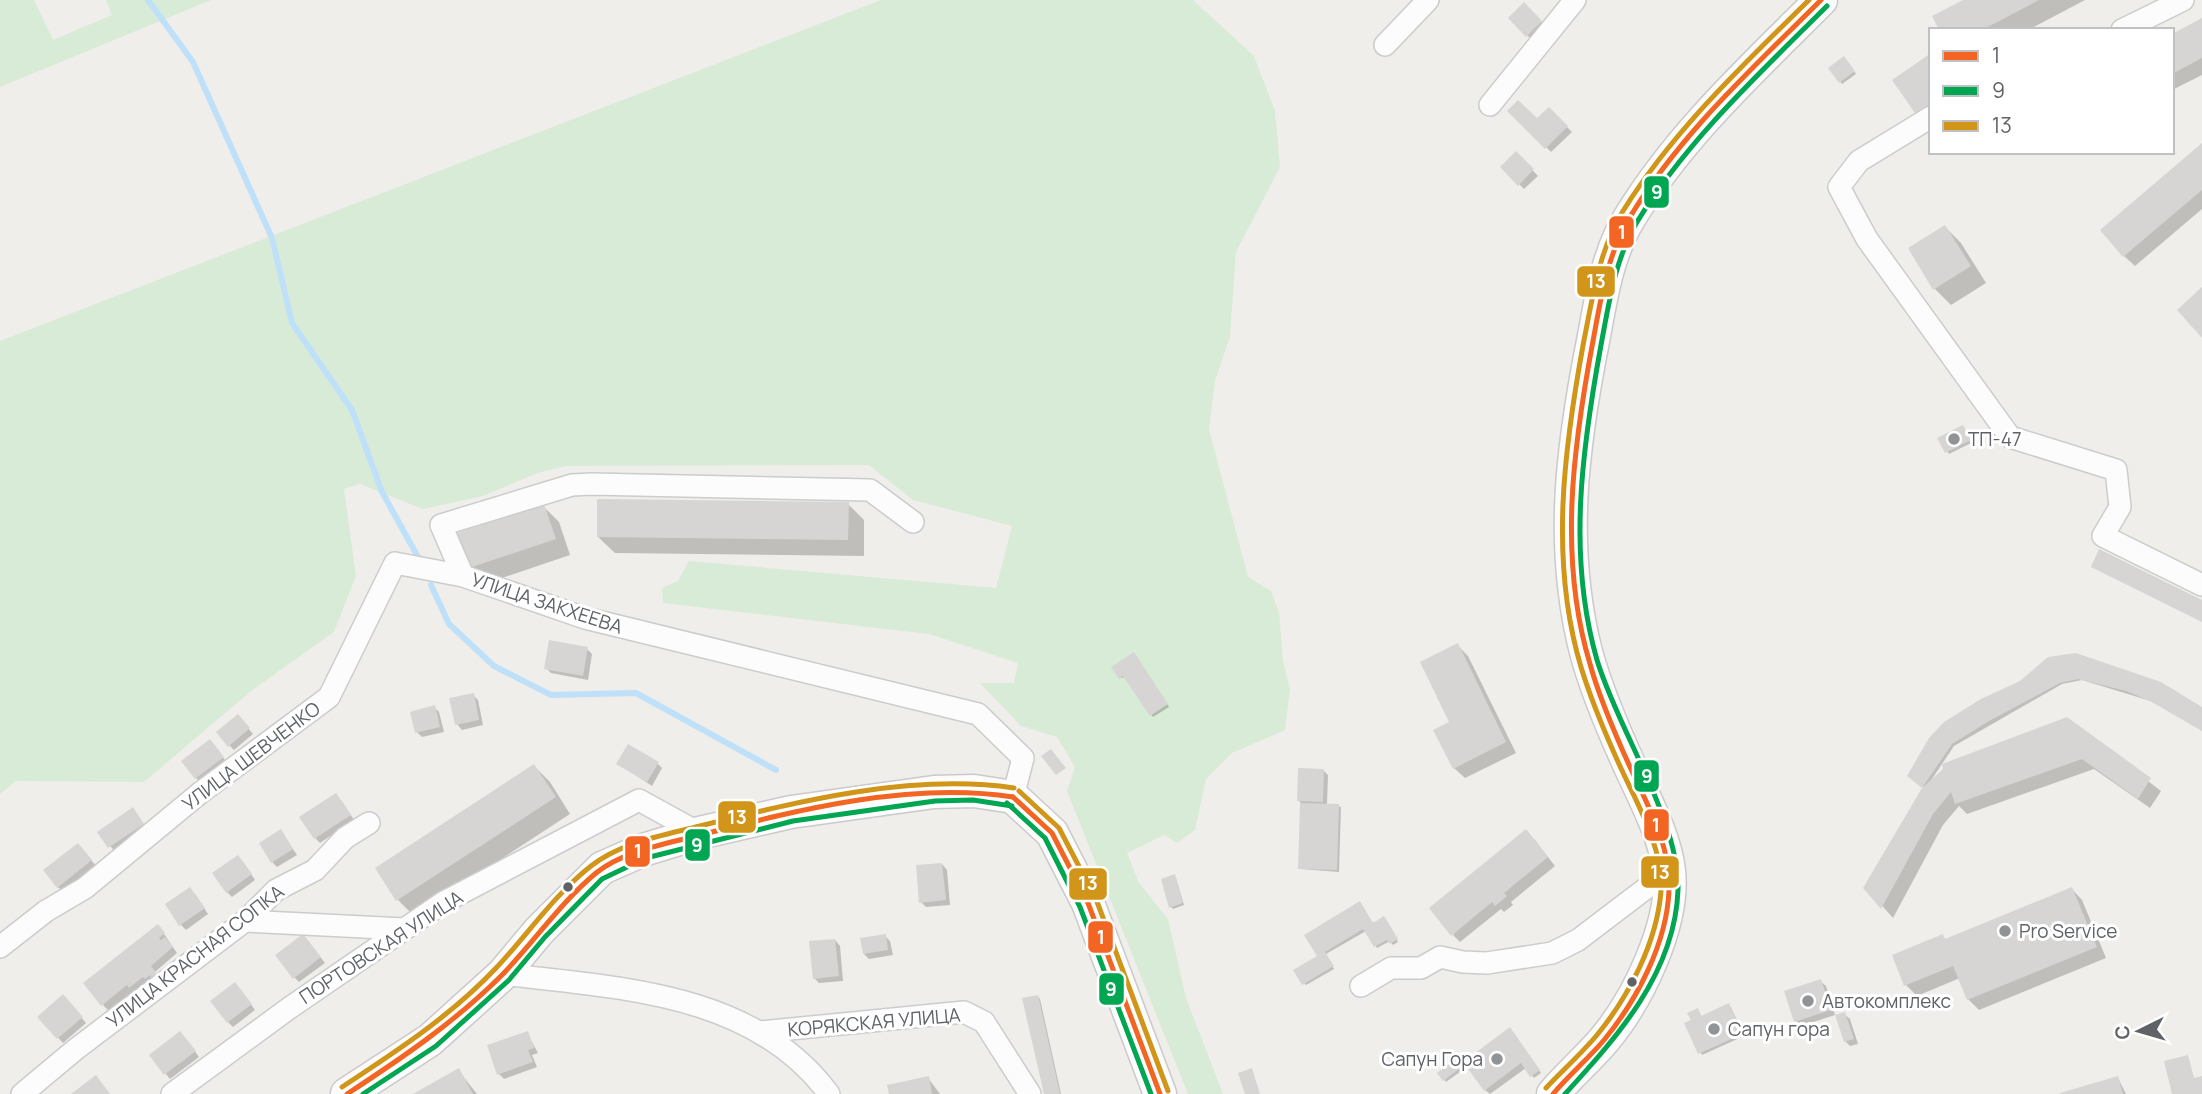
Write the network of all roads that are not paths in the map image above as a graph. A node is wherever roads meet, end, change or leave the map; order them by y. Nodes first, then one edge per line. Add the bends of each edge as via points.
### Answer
1 (1428, 0) edge
2 (1575, 0) edge
3 (1821, 0) edge
4 (2183, 0) edge
5 (2126, 28) edge
6 (1385, 45) dead end
7 (1490, 105) dead end
8 (1929, 118) edge
9 (913, 522) dead end
10 (463, 576) junction
11 (2202, 585) edge
12 (1013, 797) junction
13 (369, 822) dead end
14 (699, 833) junction
15 (1670, 870) junction
16 (245, 920) junction
17 (404, 929) junction
18 (0, 947) edge
19 (503, 974) junction
20 (1361, 986) dead end
21 (760, 1032) junction
22 (22, 1094) edge
23 (172, 1094) edge
24 (347, 1094) edge
25 (829, 1094) edge
26 (1030, 1094) edge
27 (1160, 1094) edge
28 (1553, 1094) edge

1 - 6 street
2 - 7 street
3 - 15 main road via 1725,96 1667,163 1628,220 1605,277 1580,407 1568,517 1573,587 1587,654
4 - 5 street
8 - 11 street via 1859,161 1839,187 1867,239 2010,437 2116,470 2120,507 2103,536
9 - 10 street, УЛИЦА ЗАКХЕЕВА via 870,490 572,485 441,525
10 - 12 street, УЛИЦА ЗАКХЕЕВА via 585,618 978,714 1023,758
10 - 18 street, УЛИЦА ШЕВЧЕНКО via 395,563 329,697 200,793 85,888
12 - 14 main road via 974,791 934,792 791,812
12 - 27 main road via 1052,833 1088,904
13 - 16 street, УЛИЦА КРАСНАЯ СОПКА via 345,838 315,870 276,890
14 - 17 street, ПОРТОВСКАЯ УЛИЦА via 639,800 444,902
14 - 19 main road via 602,868
15 - 20 street via 1578,940 1552,953 1487,963 1440,957 1421,968 1391,968
15 - 28 main road via 1668,903 1652,961 1605,1040
16 - 17 street
16 - 22 street, УЛИЦА КРАСНАЯ СОПКА
17 - 23 street, ПОРТОВСКАЯ УЛИЦА
19 - 21 street via 616,986 692,1003
19 - 24 main road via 430,1040
21 - 25 street via 816,1077
21 - 26 street, КОРЯКСКАЯ УЛИЦА via 964,1012 984,1022

